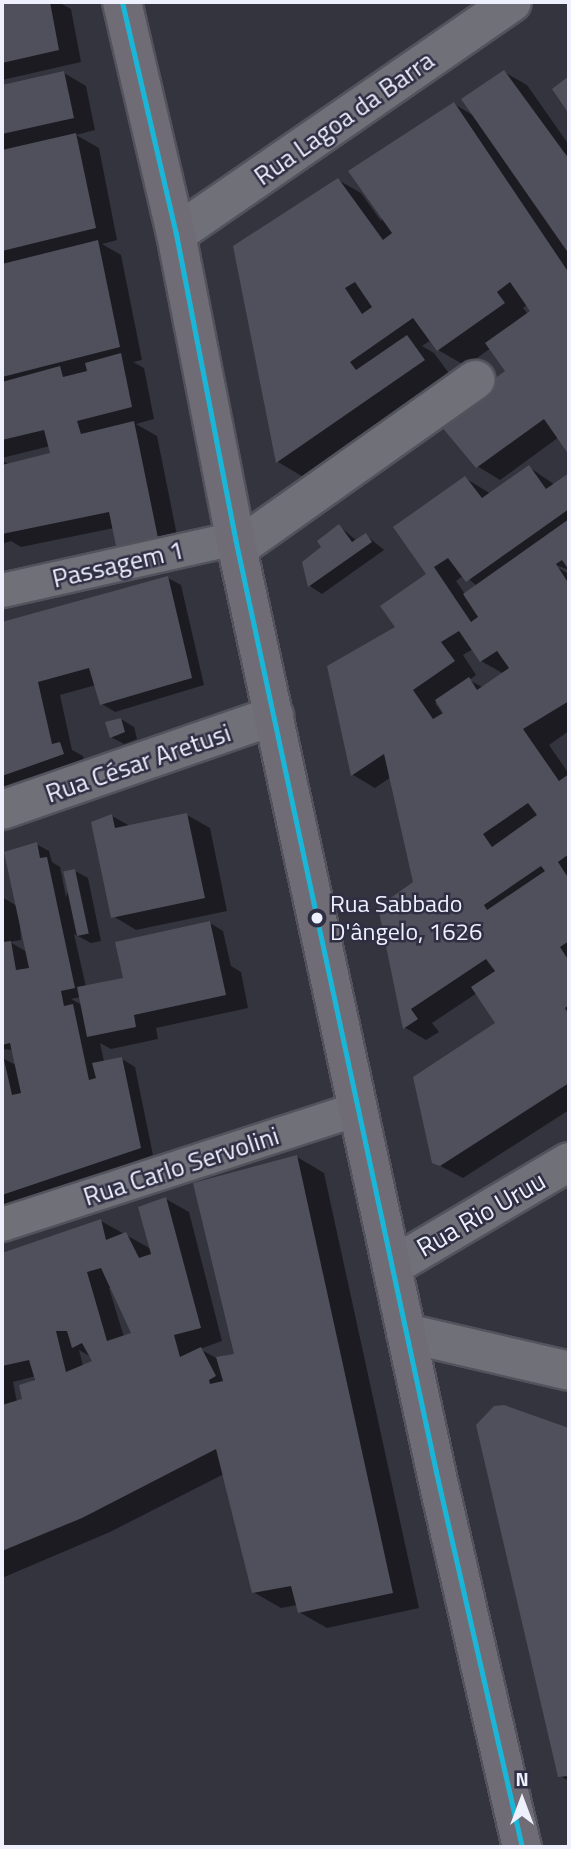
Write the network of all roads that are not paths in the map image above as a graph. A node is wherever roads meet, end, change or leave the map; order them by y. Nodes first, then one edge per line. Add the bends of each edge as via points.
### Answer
1 (122, 2) edge
2 (512, 2) edge
3 (176, 234) junction
4 (475, 380) dead end
5 (236, 543) junction
6 (2, 590) edge
7 (274, 716) junction
8 (2, 810) edge
9 (359, 1108) junction
10 (569, 1162) edge
11 (2, 1224) edge
12 (393, 1266) junction
13 (406, 1333) junction
14 (569, 1371) edge
15 (523, 1847) edge

1 - 3 street
2 - 3 street, Rua Lagoa da Barra
3 - 5 street
4 - 5 street
5 - 6 lane, Passagem 1
5 - 7 street
7 - 8 street, Rua César Aretusi
7 - 9 street
9 - 11 lane, Rua Carlo Servolini
9 - 12 street
10 - 12 street, Rua Rio Uruu
12 - 13 street
13 - 14 street
13 - 15 street

